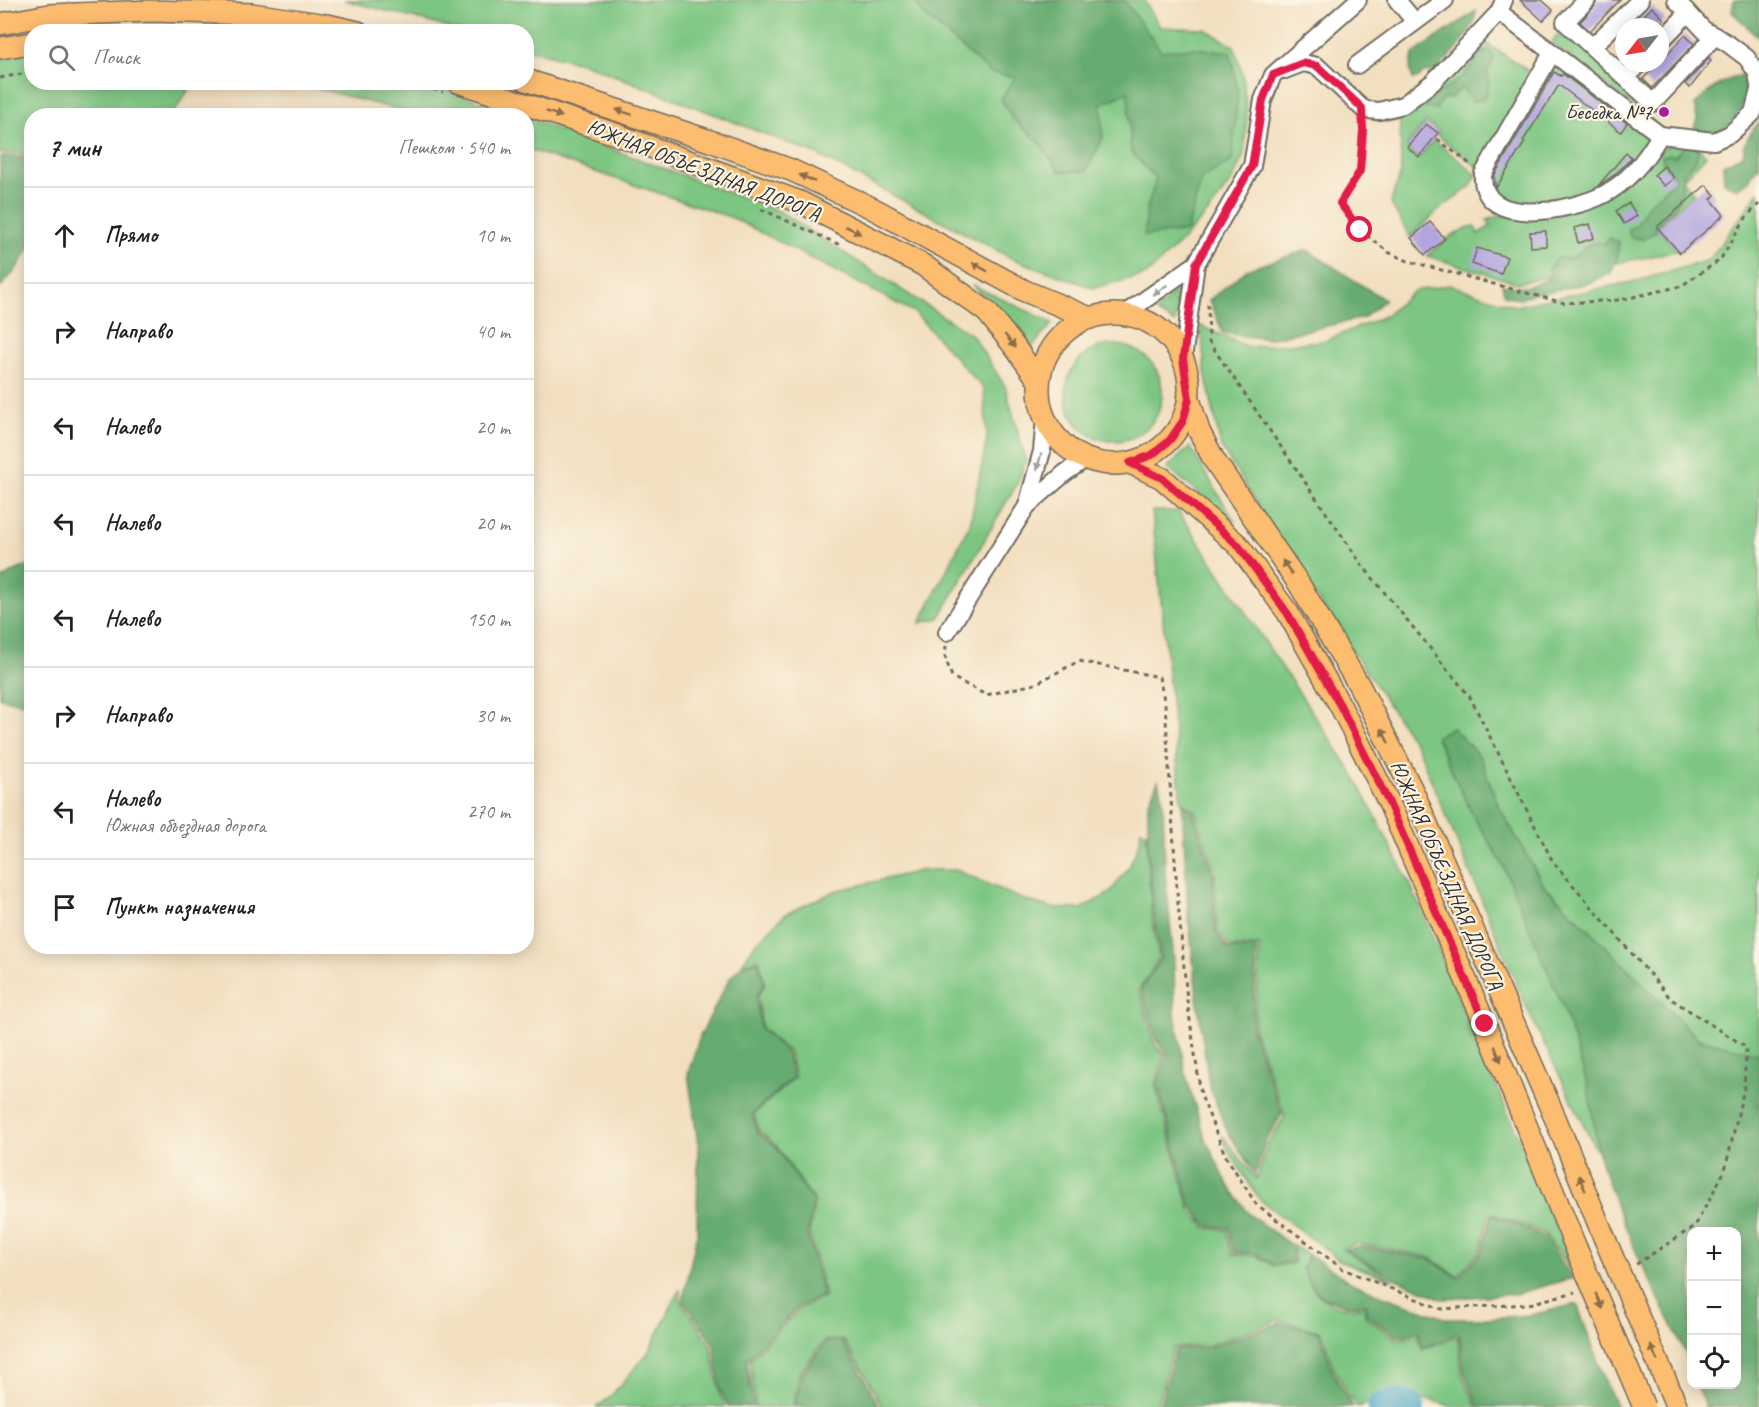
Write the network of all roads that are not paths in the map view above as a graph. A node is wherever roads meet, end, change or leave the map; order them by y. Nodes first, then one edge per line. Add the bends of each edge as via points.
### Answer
1 (1358, 0) edge
2 (1397, 0) edge
3 (1445, 0) edge
4 (1587, 0) edge
5 (1640, 0) edge
6 (1676, 0) edge
7 (1501, 6) edge
8 (1688, 13) junction
9 (1415, 22) junction
10 (0, 24) edge
11 (320, 24) edge
12 (1669, 33) edge
13 (1715, 36) junction
14 (24, 44) edge
15 (1592, 47) junction
16 (0, 48) edge
17 (1552, 53) junction
18 (1358, 65) dead end
19 (1632, 72) edge
20 (1273, 75) junction
21 (1626, 78) junction
22 (534, 83) edge
23 (1759, 88) edge
24 (482, 90) edge
25 (1660, 135) junction
26 (1196, 264) junction
27 (1124, 315) junction
28 (1090, 318) junction
29 (1183, 359) junction
30 (1039, 381) junction
31 (1189, 399) junction
32 (1045, 418) junction
33 (1085, 459) junction
34 (1130, 463) junction
35 (1027, 506) junction
36 (947, 632) road end
37 (1556, 1120) junction
38 (1528, 1130) junction
39 (1644, 1407) edge
40 (1677, 1407) edge

1 - 20 lane
2 - 9 lane
3 - 9 lane
4 - 15 lane via 1565,22
5 - 15 lane
6 - 8 lane
7 - 17 lane
7 - 20 lane via 1432,82 1403,105 1379,111 1362,108 1317,66 1303,63
8 - 12 lane
8 - 13 lane
9 - 18 lane
10 - 11 main road via 49,15 153,11 252,14
13 - 21 lane via 1653,103
13 - 23 lane via 1747,58 1757,73
14 - 16 main road
15 - 21 lane
17 - 25 lane
17 - 25 lane via 1483,174 1488,196 1500,207 1545,210 1579,206 1604,195 1629,177
19 - 21 lane
20 - 26 lane via 1263,100 1252,166
28 -> 22 main road, ЮЖНАЯ ОБЪЕЗДНАЯ ДОРОГА via 1025,291 872,208 791,170
23 - 25 lane via 1753,112 1730,134 1714,141
24 -> 30 main road, ЮЖНАЯ ОБЪЕЗДНАЯ ДОРОГА via 800,202 923,265 987,312
26 -> 27 lane
26 - 29 lane
27 - 28 main road
27 - 29 main road via 1159,329
28 - 30 main road via 1071,327 1056,342
29 - 31 main road
30 - 32 main road
31 - 34 main road via 1183,421 1170,440 1152,455
37 -> 31 main road, ЮЖНАЯ ОБЪЕЗДНАЯ ДОРОГА via 1413,792 1360,687 1299,584 1214,460
32 - 33 main road via 1054,435
32 -> 35 lane via 1042,451
33 - 34 main road via 1107,464
33 - 35 lane
34 -> 38 main road, ЮЖНАЯ ОБЪЕЗДНАЯ ДОРОГА via 1162,478 1238,545 1288,614 1389,803
35 - 36 lane
37 - 38 main road
40 -> 37 main road, ЮЖНАЯ ОБЪЕЗДНАЯ ДОРОГА, bridge
38 -> 39 main road, ЮЖНАЯ ОБЪЕЗДНАЯ ДОРОГА, bridge

